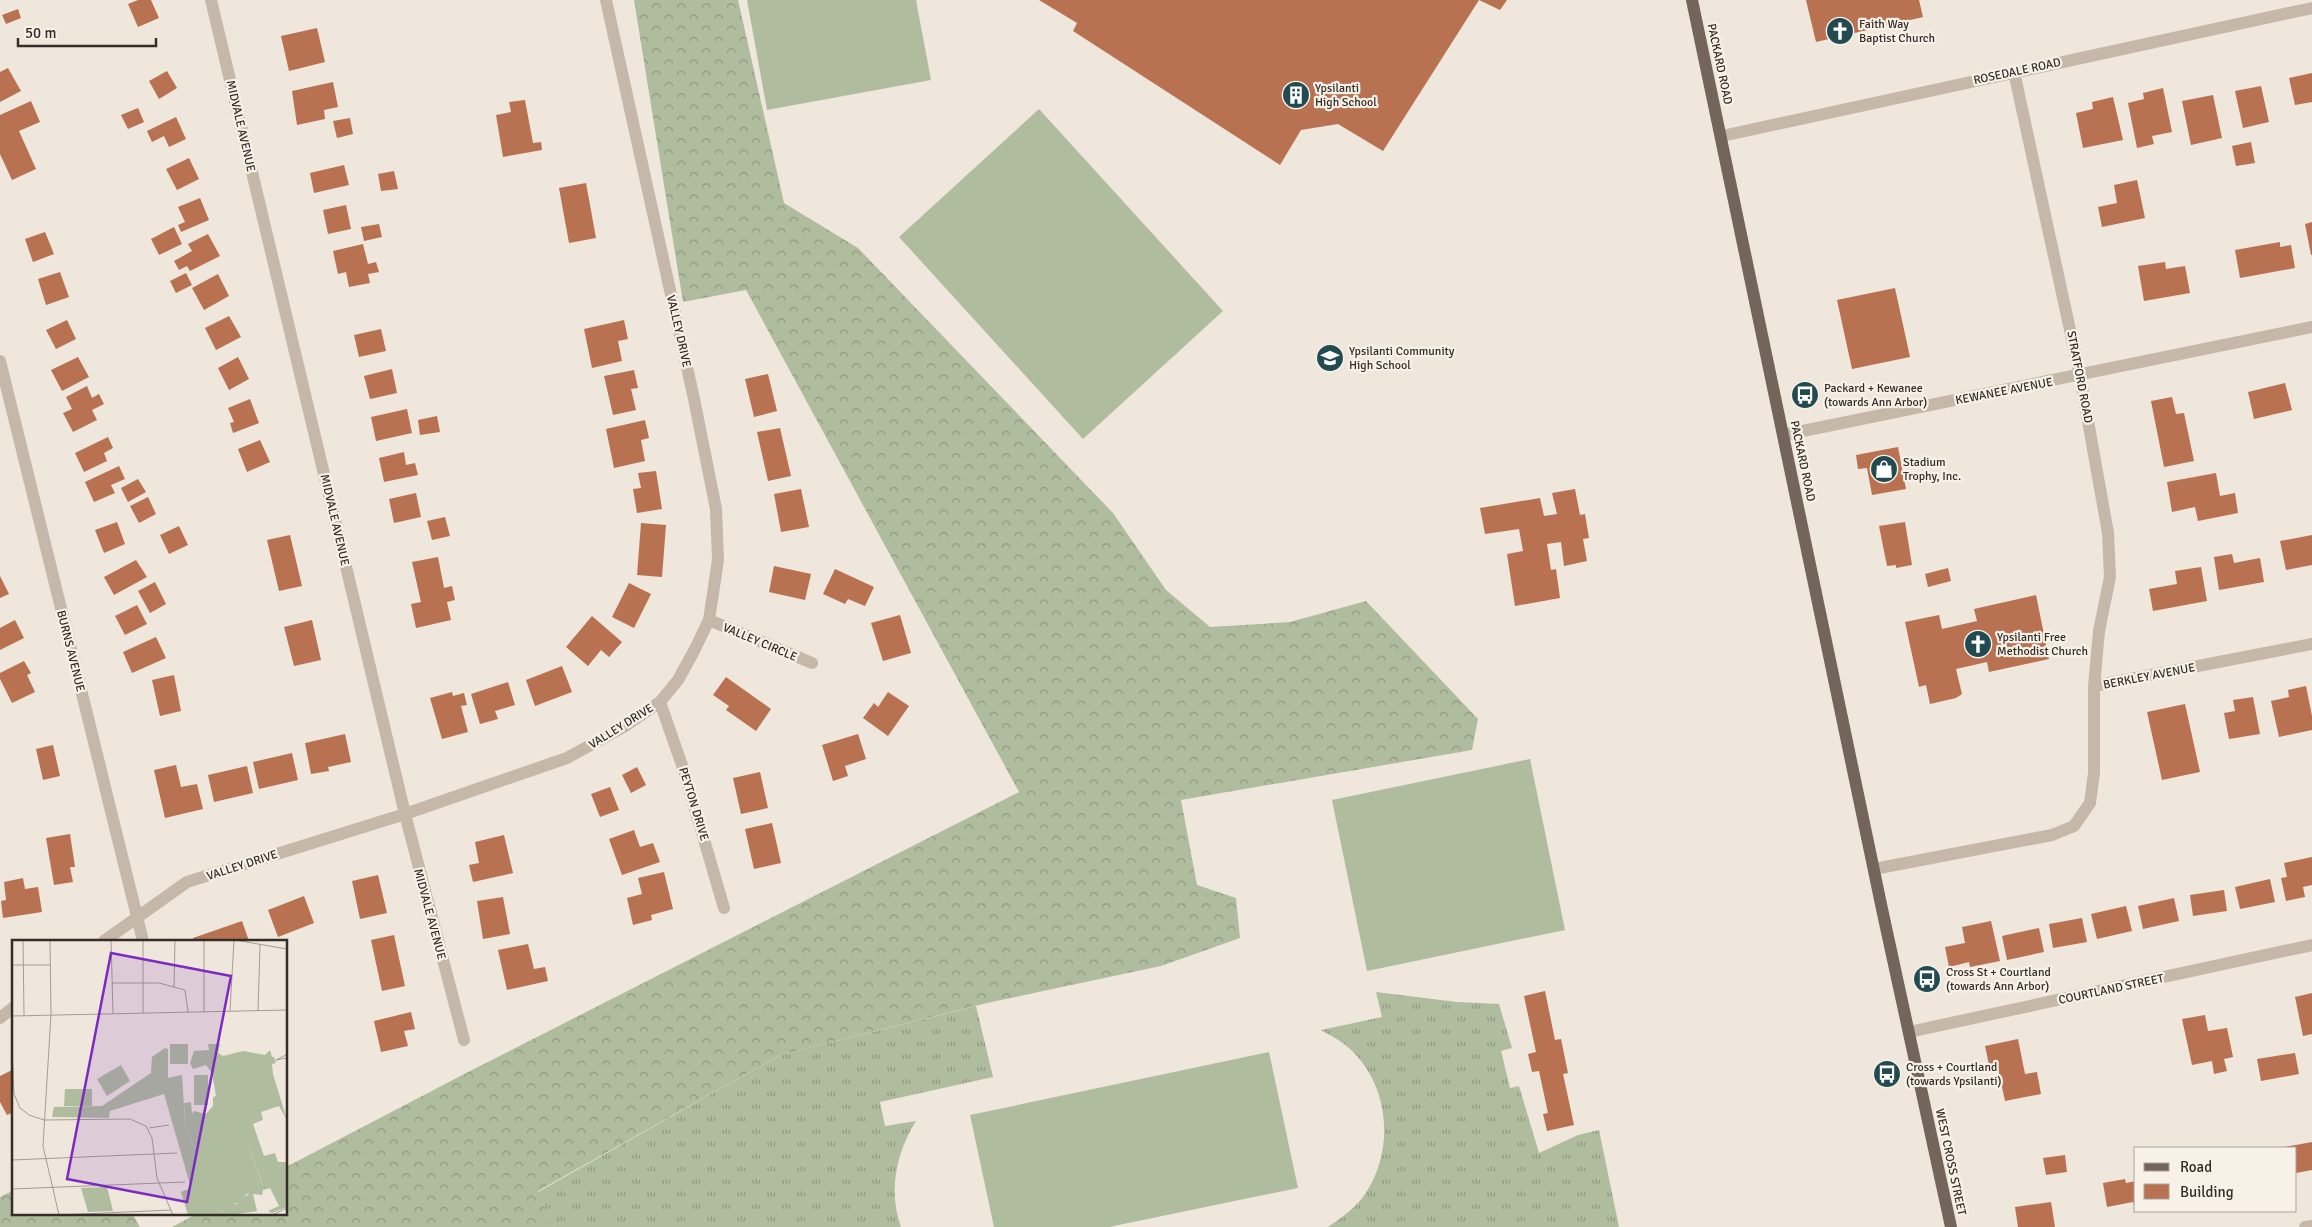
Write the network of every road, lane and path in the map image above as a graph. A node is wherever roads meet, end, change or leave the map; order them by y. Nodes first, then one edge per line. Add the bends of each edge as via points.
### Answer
1 (211, 0) edge
2 (606, 0) edge
3 (1692, 0) edge
4 (2312, 8) edge
5 (2014, 72) junction
6 (1722, 136) junction
7 (2312, 327) edge
8 (0, 361) edge
9 (2080, 376) junction
10 (1783, 435) junction
11 (709, 620) junction
12 (2312, 644) edge
13 (812, 664) dead end
14 (2094, 686) junction
15 (660, 702) junction
16 (405, 814) junction
17 (1874, 869) junction
18 (724, 908) dead end
19 (137, 916) junction
20 (105, 940) edge
21 (143, 940) edge
22 (2312, 945) edge
23 (12, 1009) edge
24 (0, 1018) edge
25 (1909, 1032) junction
26 (464, 1040) dead end
27 (2312, 1226) edge
28 (1951, 1227) edge
29 (2305, 1227) edge

1 - 16 street, MIDVALE AVENUE
2 - 11 street, VALLEY DRIVE via 716,509 718,560
3 - 6 main road, PACKARD ROAD
4 - 5 street, ROSEDALE ROAD
5 - 6 street, ROSEDALE ROAD
5 - 9 street, STRATFORD ROAD
6 - 10 main road, PACKARD ROAD
7 - 9 street, KEWANEE AVENUE
8 - 19 street, BURNS AVENUE
9 - 10 street, KEWANEE AVENUE
9 - 14 street, STRATFORD ROAD via 2109,550 2110,576
10 - 17 main road, PACKARD ROAD
11 - 13 street, VALLEY CIRCLE
11 - 15 street, VALLEY DRIVE via 678,680
12 - 14 street, BERKLEY AVENUE
14 - 17 street, BERKLEY AVENUE via 2094,774 2090,803 2074,826 2052,835
15 - 16 street, VALLEY DRIVE via 625,726 567,758
15 - 18 street, PEYTON DRIVE
16 - 19 street, VALLEY DRIVE via 187,882
16 - 26 street, MIDVALE AVENUE
17 - 25 main road, WEST CROSS STREET
19 - 20 street, VALLEY DRIVE
19 - 21 street, BURNS AVENUE
22 - 25 street, COURTLAND STREET
23 - 24 street
25 - 28 main road, WEST CROSS STREET
27 - 29 street

